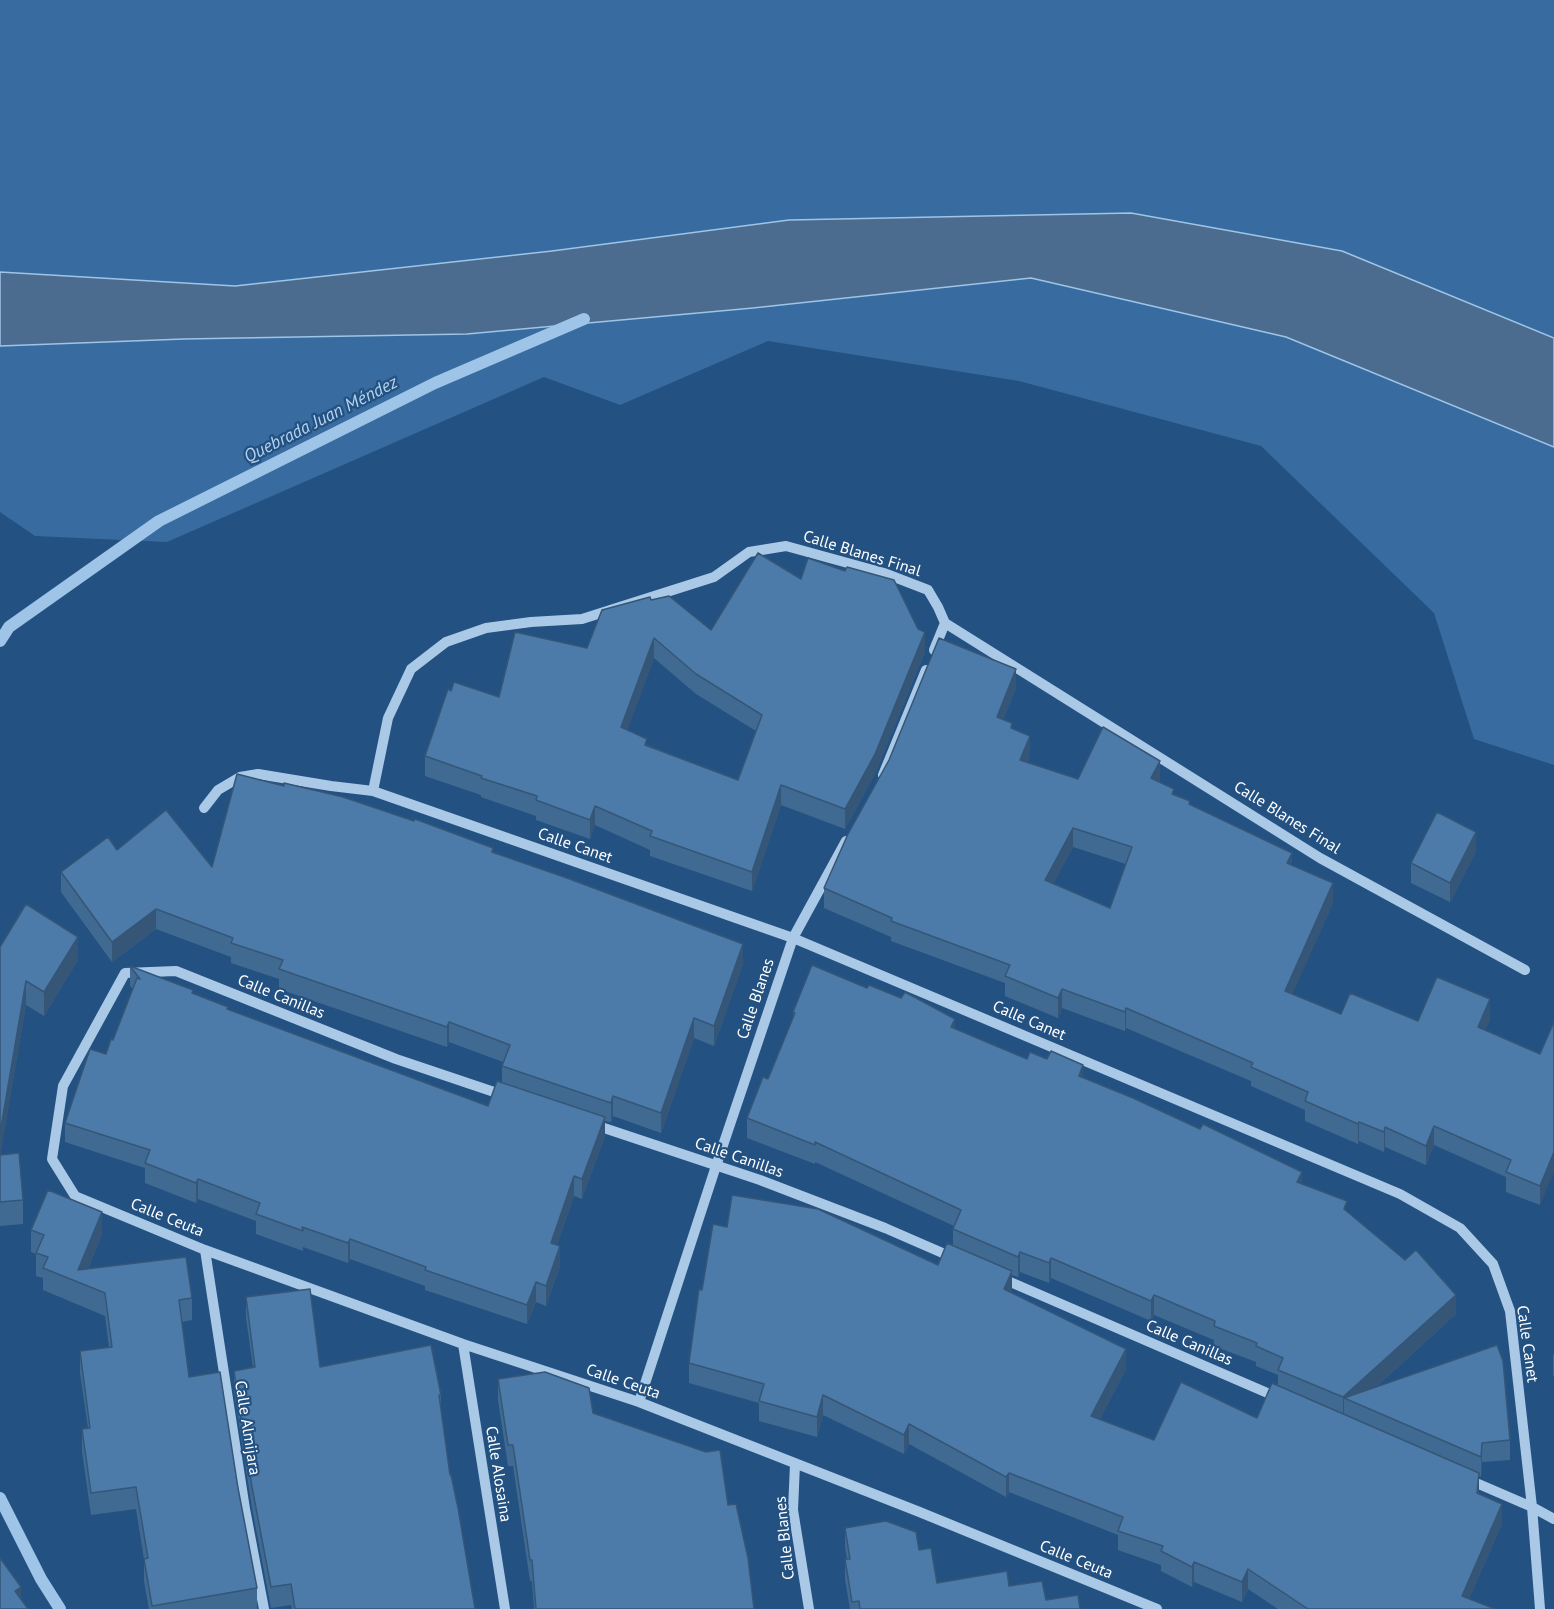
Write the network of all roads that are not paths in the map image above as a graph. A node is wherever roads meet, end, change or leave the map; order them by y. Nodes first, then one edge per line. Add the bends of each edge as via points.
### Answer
1 (945, 623) junction
2 (876, 787) edge
3 (372, 791) junction
4 (204, 808) dead end
5 (854, 827) edge
6 (793, 938) junction
7 (1525, 969) dead end
8 (517, 1100) edge
9 (583, 1122) edge
10 (716, 1166) junction
11 (75, 1196) joint
12 (205, 1250) junction
13 (962, 1262) edge
14 (995, 1276) edge
15 (463, 1344) junction
16 (639, 1402) junction
17 (1291, 1403) edge
18 (795, 1464) junction
19 (1455, 1474) edge
20 (1532, 1507) junction
21 (1554, 1518) edge
22 (264, 1609) edge
23 (505, 1609) edge
24 (809, 1609) edge
25 (1157, 1609) edge
26 (1540, 1609) edge

1 - 2 street
1 - 3 street, Calle Blanes Final via 928,590 884,573 786,546 749,552 714,577 582,619 486,628 446,642 411,669 388,718
1 - 7 street, Calle Blanes Final via 1320,858
3 - 4 street, Calle Canet via 258,774 240,777 218,790
3 - 6 street, Calle Canet
5 - 6 street, Calle Blanes
6 - 10 street, Calle Blanes
6 - 20 street, Calle Canet via 1401,1194 1460,1228 1493,1264 1510,1311
8 - 11 street, Calle Canillas via 396,1059 176,971 125,974 63,1086 52,1159
9 - 10 street, Calle Canillas
10 - 13 street, Calle Canillas via 885,1228
10 - 16 street, Calle Blanes
11 - 12 street, Calle Ceuta
12 - 15 street, Calle Ceuta
12 - 22 street, Calle Almijara
14 - 17 street, Calle Canillas
15 - 16 street, Calle Ceuta
15 - 23 street, Calle Alosaina
16 - 18 street, Calle Ceuta
18 - 24 street, Calle Blanes via 793,1510
18 - 25 street, Calle Ceuta
19 - 20 street
20 - 21 street
20 - 26 street, Calle Canet

